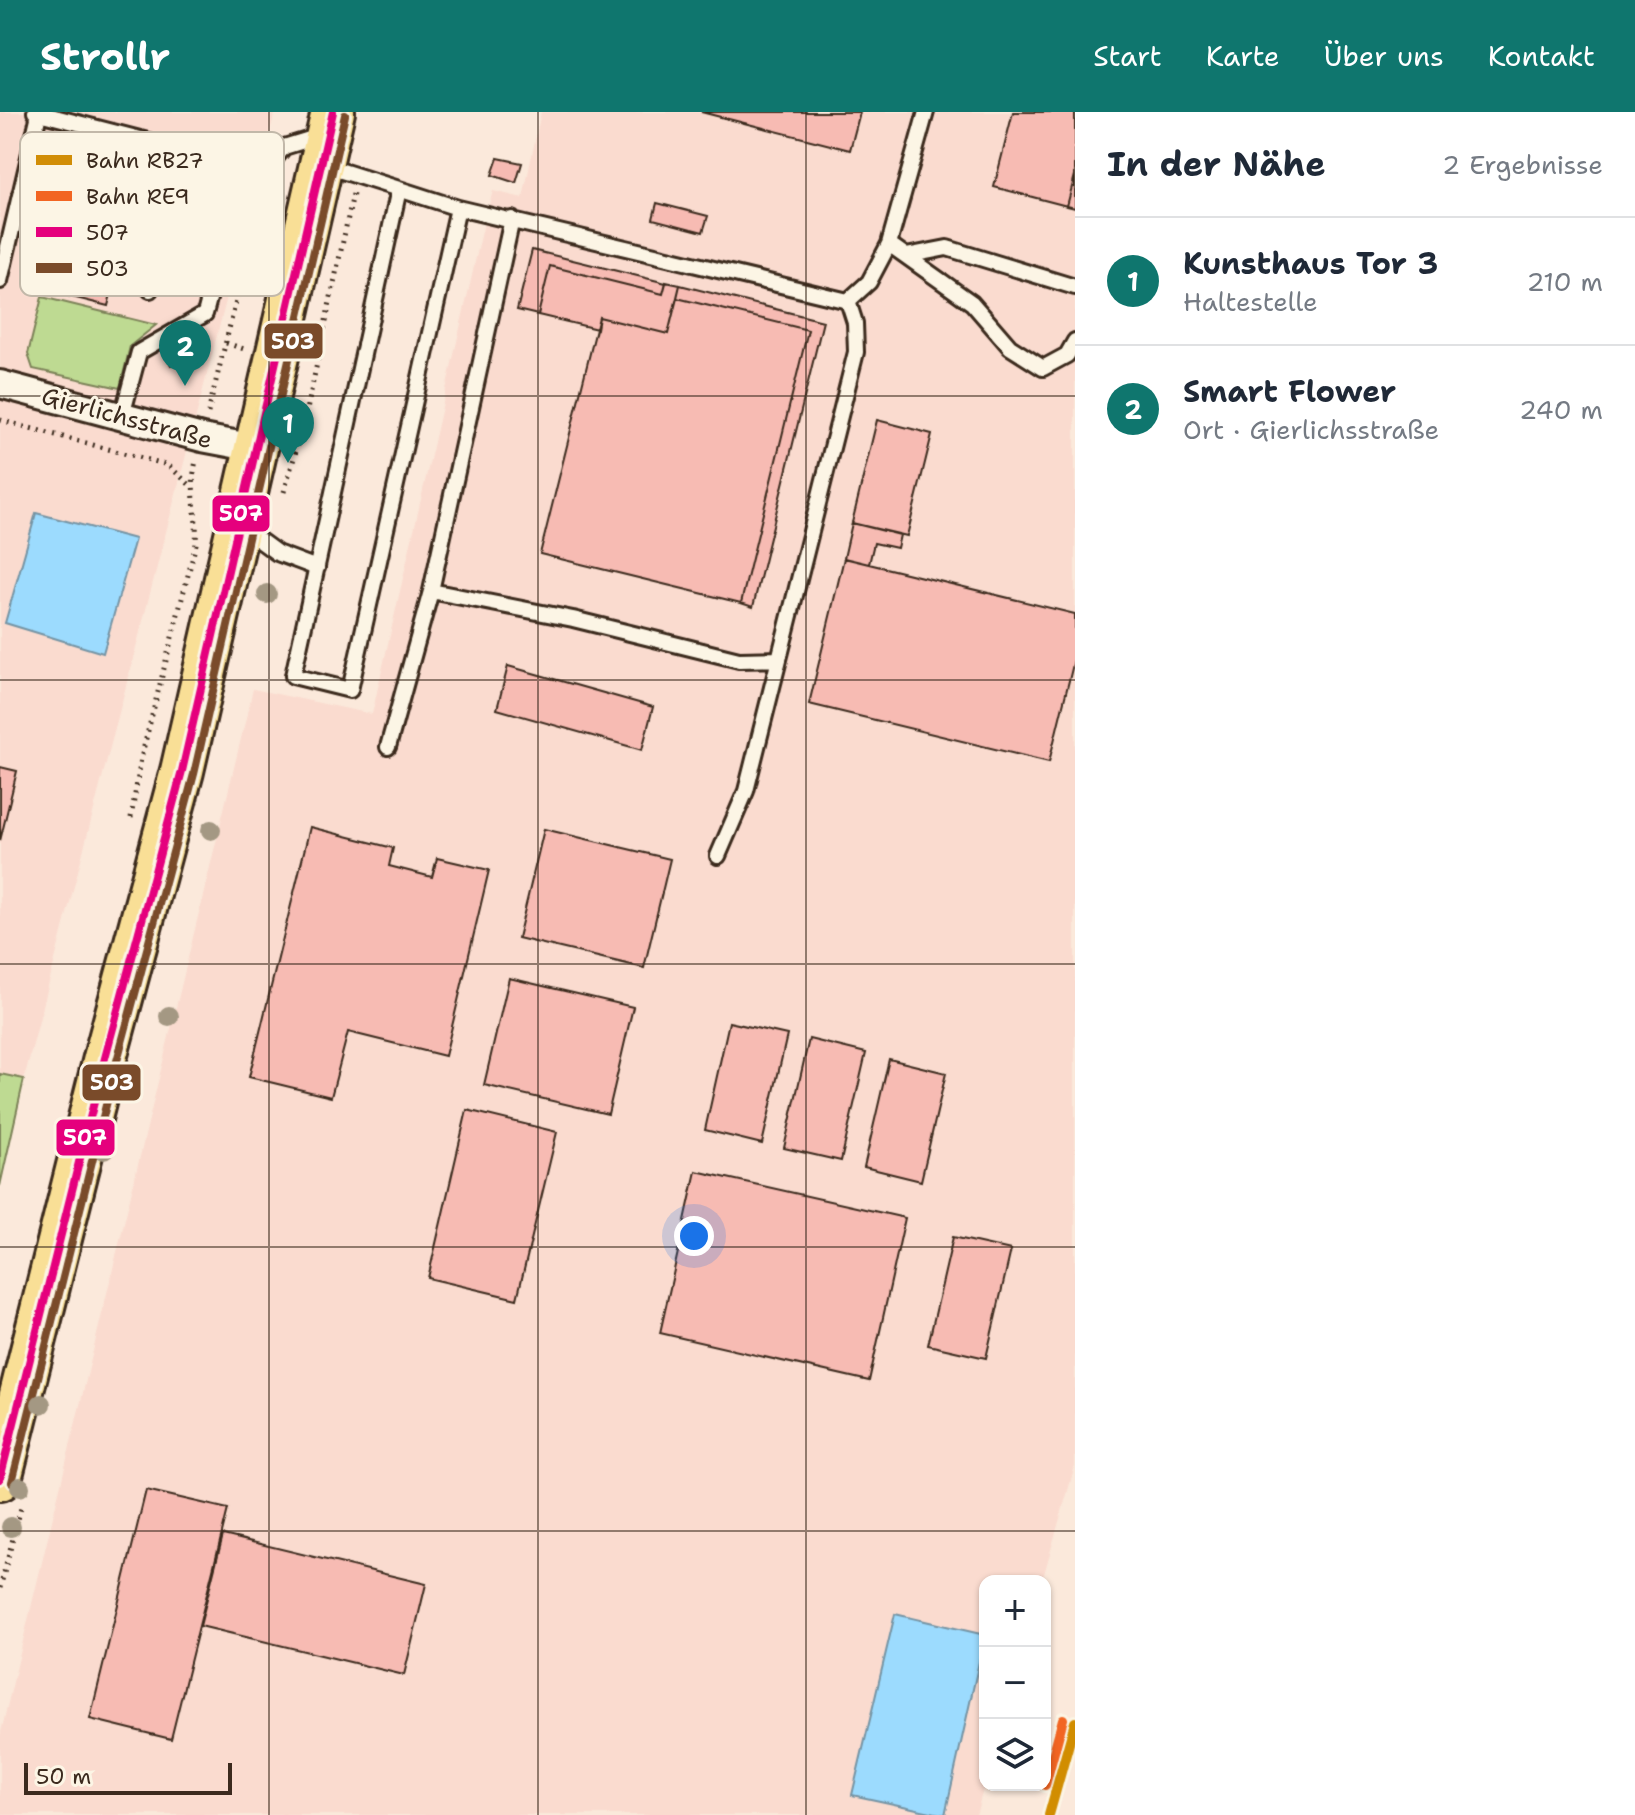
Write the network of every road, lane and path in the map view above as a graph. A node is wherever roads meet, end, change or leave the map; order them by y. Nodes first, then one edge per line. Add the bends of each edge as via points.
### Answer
1 (926, 112) edge
2 (37, 113) edge
3 (112, 132) edge
4 (327, 137) edge
5 (284, 147) edge
6 (399, 189) junction
7 (20, 190) edge
8 (458, 208) junction
9 (512, 219) junction
10 (889, 244) junction
11 (906, 256) junction
12 (0, 281) edge
13 (1075, 287) edge
14 (210, 296) edge
15 (238, 296) edge
16 (848, 301) junction
17 (1075, 341) edge
18 (0, 384) edge
19 (122, 416) junction
20 (0, 420) edge
21 (202, 438) junction
22 (255, 448) junction
23 (190, 485) junction
24 (238, 525) junction
25 (317, 568) junction
26 (431, 591) junction
27 (779, 659) junction
28 (388, 747) dead end
29 (129, 824) dead end
30 (718, 856) dead end
31 (0, 1479) edge

1 - 10 lane
2 - 3 lane
4 - 5 lane
4 - 6 lane
4 - 22 main road
6 - 8 lane
6 - 25 lane
7 - 12 lane
8 - 9 lane
8 - 25 lane via 350,690 293,676
9 - 16 lane
9 - 26 lane
10 - 11 lane
10 - 16 lane via 869,282
11 - 13 lane via 947,248
11 - 17 lane via 972,303 1010,347 1043,368 1067,355
14 - 19 lane via 205,314 139,352
15 - 21 path
16 - 27 lane via 856,352
18 - 19 street, Gierlichsstraße
19 - 21 street, Gierlichsstraße
20 - 23 path via 168,465
21 - 22 street, Gierlichsstraße
21 - 23 path
22 - 24 main road
23 - 29 path via 198,515 196,544
24 - 25 lane via 277,553
24 - 31 main road via 182,771
26 - 27 lane via 739,660
26 - 28 lane
27 - 30 lane via 746,791

